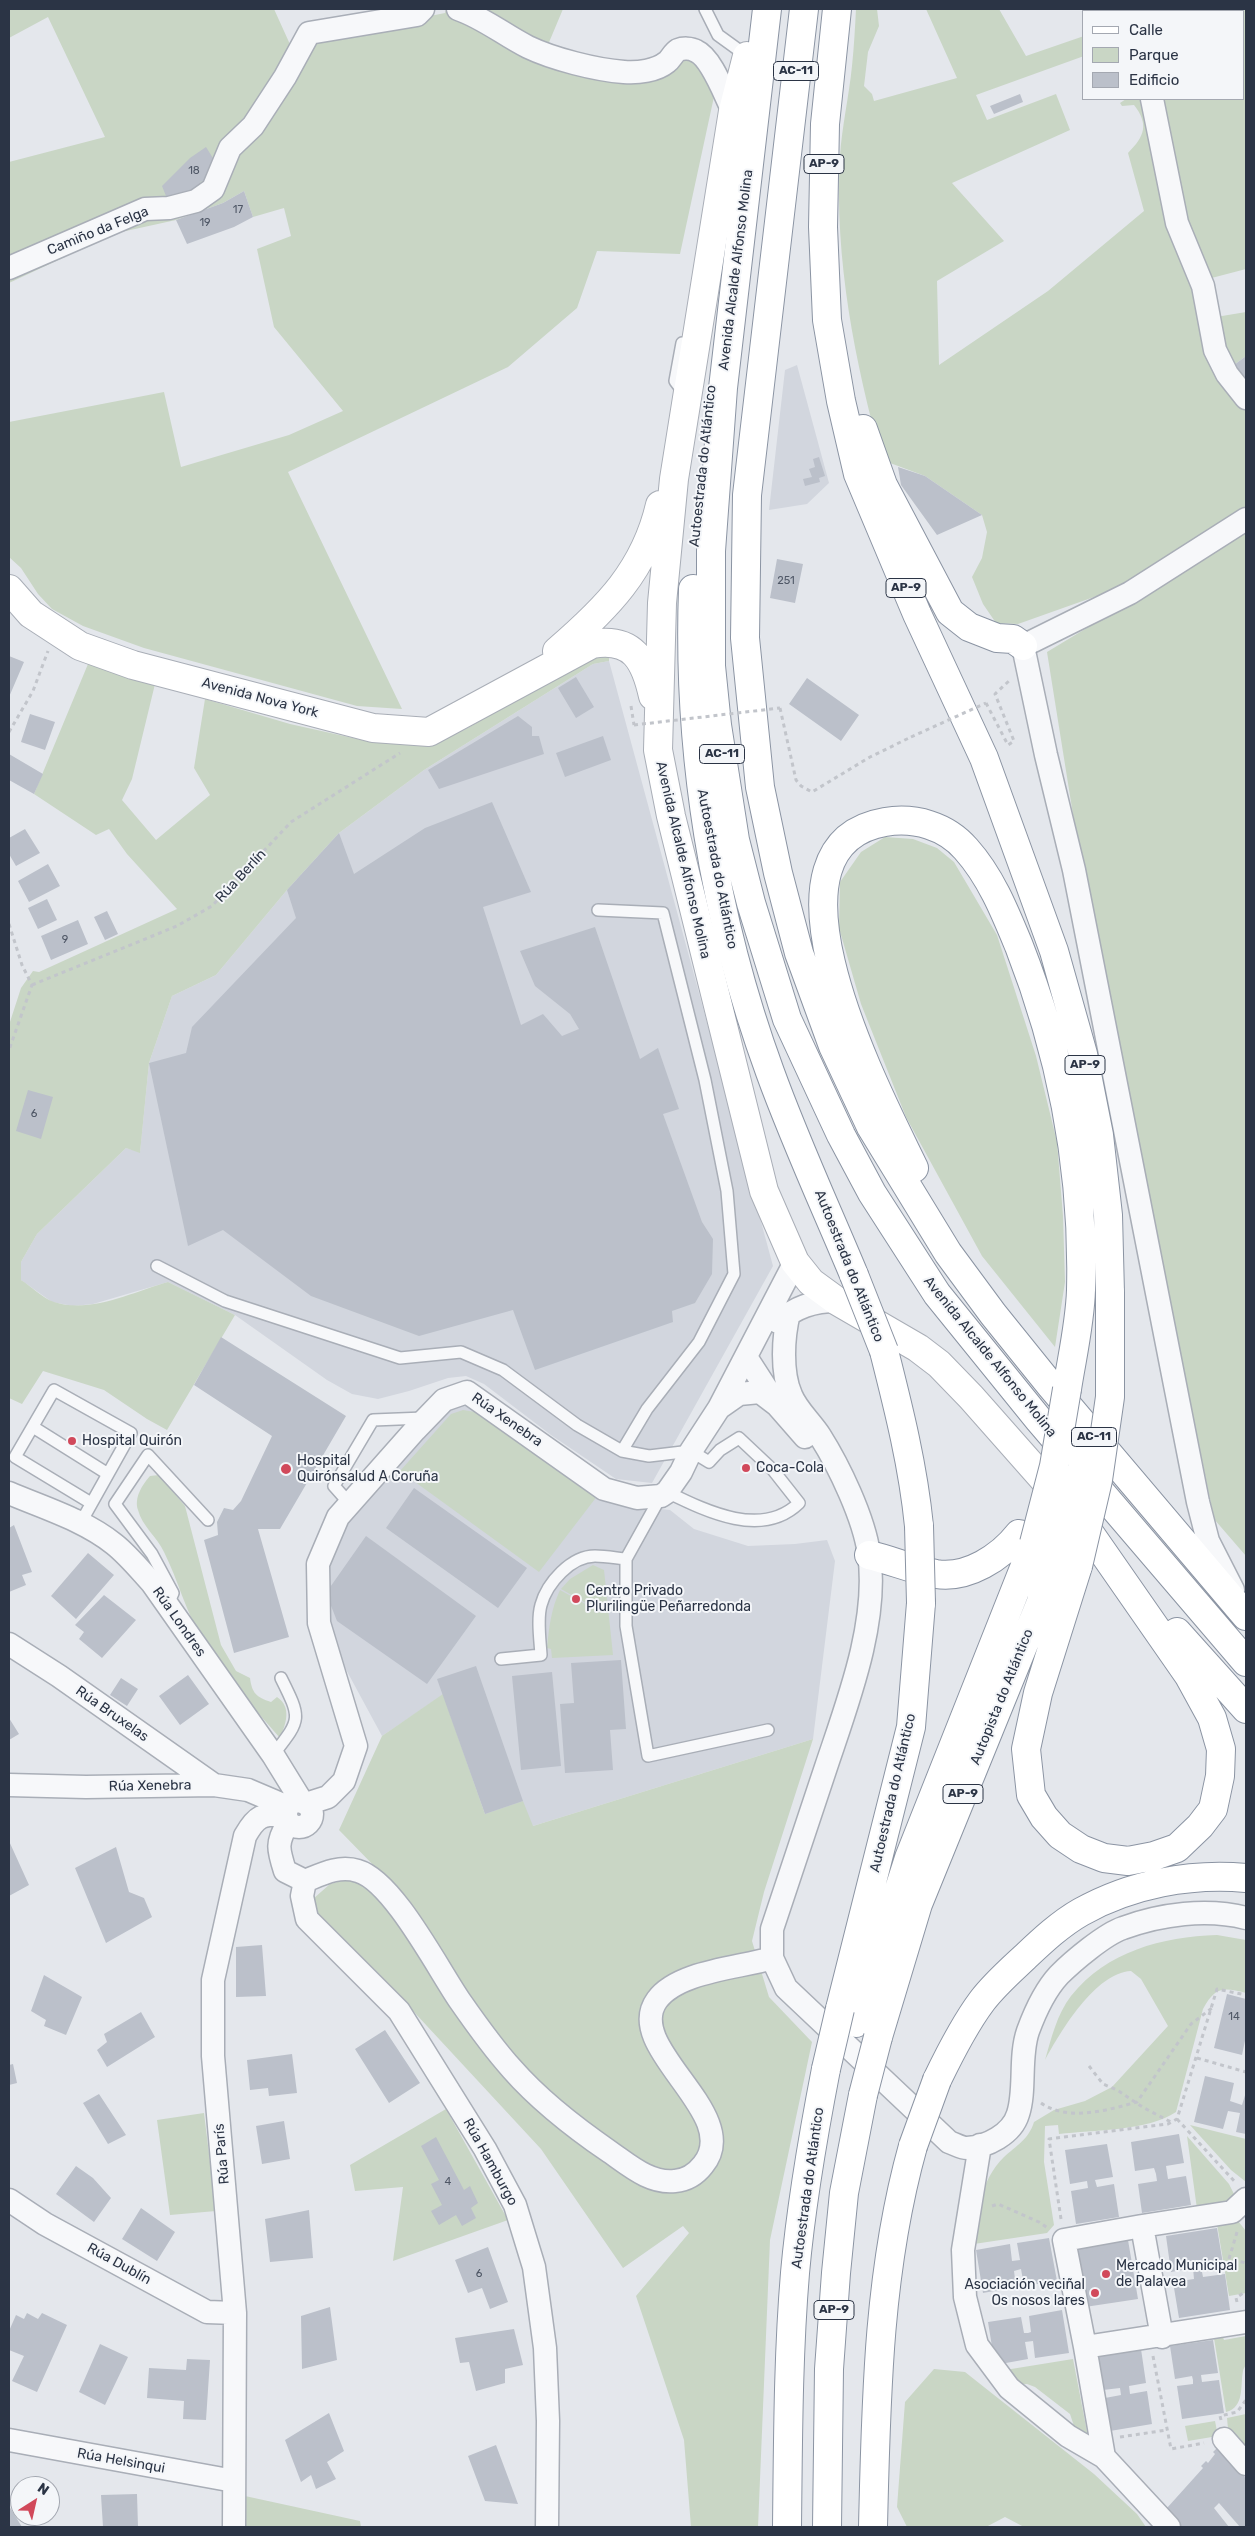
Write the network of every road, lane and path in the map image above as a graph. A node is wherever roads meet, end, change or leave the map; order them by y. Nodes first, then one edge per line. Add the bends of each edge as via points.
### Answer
1 (423, 9) edge
2 (458, 9) edge
3 (705, 9) edge
4 (753, 9) edge
5 (767, 9) edge
6 (804, 9) edge
7 (837, 9) edge
8 (747, 56) junction
9 (1152, 100) edge
10 (733, 111) junction
11 (710, 255) junction
12 (9, 268) edge
13 (828, 320) junction
14 (687, 398) junction
15 (1246, 398) edge
16 (1246, 519) edge
17 (9, 589) edge
18 (56, 632) junction
19 (1023, 646) junction
20 (1016, 674) dead end
21 (522, 681) junction
22 (646, 721) junction
23 (9, 732) edge
24 (428, 732) junction
25 (598, 910) dead end
26 (9, 924) edge
27 (32, 985) junction
28 (9, 1050) edge
29 (948, 1253) junction
30 (795, 1262) junction
31 (157, 1266) dead end
32 (837, 1301) junction
33 (788, 1313) junction
34 (746, 1358) junction
35 (784, 1400) junction
36 (719, 1408) junction
37 (426, 1418) junction
38 (32, 1427) junction
39 (622, 1451) junction
40 (691, 1451) junction
41 (108, 1474) junction
42 (9, 1493) edge
43 (664, 1494) junction
44 (91, 1503) junction
45 (350, 1504) junction
46 (208, 1520) dead end
47 (80, 1524) junction
48 (1084, 1525) junction
49 (1047, 1549) junction
50 (869, 1554) junction
51 (626, 1559) junction
52 (167, 1605) junction
53 (1246, 1616) edge
54 (9, 1644) edge
55 (501, 1659) dead end
56 (1246, 1662) edge
57 (281, 1678) dead end
58 (1246, 1709) edge
59 (768, 1730) dead end
60 (273, 1755) junction
61 (9, 1785) edge
62 (214, 1785) junction
63 (294, 1810) junction
64 (1246, 1878) edge
65 (305, 1880) junction
66 (1246, 1918) edge
67 (772, 1958) junction
68 (1246, 1995) edge
69 (1212, 2008) junction
70 (848, 2016) junction
71 (1198, 2058) junction
72 (1089, 2066) dead end
73 (1246, 2072) edge
74 (1036, 2100) dead end
75 (1137, 2102) junction
76 (1177, 2119) junction
77 (1172, 2122) junction
78 (980, 2145) junction
79 (1240, 2199) edge
80 (9, 2200) edge
81 (970, 2211) junction
82 (1142, 2226) junction
83 (1064, 2240) junction
84 (1246, 2263) edge
85 (235, 2313) junction
86 (1246, 2322) edge
87 (1156, 2338) junction
88 (1085, 2347) junction
89 (1167, 2430) junction
90 (1224, 2439) joint
91 (9, 2440) edge
92 (1102, 2448) junction
93 (1246, 2464) edge
94 (234, 2481) junction
95 (234, 2527) edge
96 (547, 2527) edge
97 (787, 2527) edge
98 (828, 2527) edge
99 (872, 2527) edge
100 (1169, 2527) edge

1 - 12 street, Camiño da Felga via 417,15 308,33 285,77 253,126 230,148 213,189 196,201 169,208 145,209
2 - 10 street via 471,13 529,47 578,63 623,72 654,68 667,62 677,50 688,48 698,51 714,70
3 - 8 lane via 718,35
4 - 8 main road, Autoestrada do Atlántico / AP-9
5 - 56 main road, Avenida Alcalde Alfonso Molina / AC-11 via 723,388 711,551 711,666 716,715 735,840 750,903 787,1019 841,1135 872,1193 937,1294 1039,1420
6 - 29 main road, Avenida Alcalde Alfonso Molina / AC-11 via 747,495 745,638 760,787 799,953 833,1046 871,1127
7 - 13 main road, AP-9 via 825,124 823,227
8 - 10 main road, Avenida Alcalde Alfonso Molina
8 - 70 main road, Autoestrada do Atlántico / AP-9, bridge via 695,535 691,645 699,772 724,919 746,998 770,1072 884,1351 906,1436 919,1526 921,1603 911,1727
9 - 15 street via 1176,222 1203,286 1215,350 1227,374
10 - 11 main road, Avenida Alcalde Alfonso Molina
11 - 14 main road, Avenida Alcalde Alfonso Molina
11 - 14 lane via 697,274 675,381
13 - 19 main road via 883,485 950,612 970,627 997,638 1013,639
13 - 49 main road, AP-9, bridge via 841,401 858,474 917,614 984,758 1054,950 1082,1054 1099,1135 1108,1216 1110,1293 1082,1469
14 - 21 main road via 674,429 655,526 639,563 615,597
14 - 22 main road, Avenida Alcalde Alfonso Molina via 674,479
16 - 19 street via 1130,593
17 - 18 main road, Avenida Nova York via 31,614
18 - 23 path via 33,691
18 - 24 main road, Avenida Nova York via 80,646 143,667 373,728
19 - 53 street via 1074,870 1200,1509 1208,1541
20 - 22 path, bridge via 995,694 1014,741 1008,744 986,703 870,757 816,791 807,790 796,780 780,708
21 - 22 main road via 592,644 616,643 628,648 642,661 650,682
21 - 24 main road
22 - 30 main road, Avenida Alcalde Alfonso Molina via 658,750 671,816 764,1191
24 - 27 path, Rúa Berlín via 413,745 291,822 212,906 177,926
25 - 39 lane via 663,913 705,1080 725,1182 734,1274 699,1342 647,1409
26 - 27 path
27 - 28 path
29 - 49 main road, bridge via 920,1182 853,1035 825,940 823,894 830,862 854,834 887,822 928,824 954,838 966,848 987,878 1006,914 1038,994 1061,1083 1079,1183 1081,1293 1054,1466
29 - 53 main road, Avenida Alcalde Alfonso Molina / AC-11 via 992,1314 1051,1386
30 - 32 main road, Avenida Alcalde Alfonso Molina via 811,1282
30 - 34 street
31 - 39 lane via 225,1301 400,1358 461,1352 502,1370 577,1424
32 - 33 street via 808,1304
32 - 48 main road, Avenida Alcalde Alfonso Molina via 918,1348 939,1364
33 - 34 street
33 - 35 street via 783,1334
34 - 35 street
34 - 36 street
35 - 36 street via 760,1392 739,1394
35 - 50 street via 847,1490 861,1522
36 - 40 street
37 - 43 street, Rúa Xenebra via 444,1400 467,1392 604,1489 637,1498
37 - 45 street, Rúa Xenebra
37 - 45 lane via 372,1420 334,1486
38 - 41 lane
38 - 41 lane via 54,1390 131,1433
38 - 44 lane via 15,1457
39 - 40 lane via 648,1456
40 - 43 street via 682,1472
40 - 43 lane via 709,1462 738,1438 773,1470 799,1503 789,1513 754,1521 710,1513
41 - 44 lane
42 - 47 street, Rúa Londres
43 - 51 lane
44 - 47 lane
45 - 63 street, Rúa Xenebra via 338,1518 318,1564 319,1623 356,1746 344,1781 328,1797
46 - 52 lane via 148,1455 115,1504 152,1554 172,1594
47 - 52 street, Rúa Londres via 114,1544 152,1583
48 - 49 main road via 1189,1676 1212,1718 1221,1749 1220,1776 1213,1809 1177,1848 1128,1861 1104,1858 1082,1850 1060,1835 1031,1796 1026,1749 1038,1693
48 - 58 main road
49 - 50 main road via 1007,1549 987,1562 950,1575 936,1574
49 - 70 main road via 909,1858
49 - 98 main road, Autopista do Atlántico / AP-9, bridge via 1041,1602 918,1904 864,2095 844,2193 837,2264 829,2369
50 - 67 street via 870,1597 861,1659 772,1929
51 - 55 lane via 594,1556 564,1570 548,1586 540,1606 540,1655
51 - 59 lane via 626,1626 648,1756
52 - 60 street, Rúa Londres
54 - 62 street, Rúa Bruxelas
57 - 60 lane via 296,1707 295,1727
60 - 63 street, Rúa Londres
61 - 62 street, Rúa Xenebra
62 - 63 street, Rúa Xenebra via 248,1790
63 - 65 street via 278,1850 285,1871
63 - 85 street, Rúa París via 266,1814 254,1821 245,1836 212,1980 214,2056
64 - 99 main road, bridge via 1226,1876 1159,1882 1081,1912 1008,1972 983,2000 960,2034 937,2080 899,2196 884,2287 875,2412
65 - 67 street via 340,1868 359,1871 376,1880 390,1895 460,2001 512,2069 552,2108 595,2142 655,2180 675,2182 695,2175 708,2159 712,2140 707,2117 660,2049 653,2031 652,2013 657,2000 672,1986 691,1978
65 - 96 street, Rúa Hamburgo via 302,1896 307,1919 399,2011 515,2205 534,2267 546,2348
66 - 78 street via 1176,1914 1121,1928 1084,1953 1058,1976 1042,2001 1028,2033 1018,2115 1009,2129 995,2140
67 - 78 street via 786,1988 949,2142 965,2148
68 - 69 path via 1218,1988
69 - 71 path
69 - 75 path via 1190,2024
70 - 97 main road, Autoestrada do Atlántico / AP-9, bridge via 811,2156 795,2272 788,2397
71 - 73 path
71 - 76 path
72 - 75 path via 1103,2084
74 - 75 path via 1052,2111 1099,2113
75 - 77 path
76 - 77 path
76 - 79 path
77 - 83 path via 1049,2139
78 - 81 street
79 - 82 street
79 - 84 path via 1238,2230 1229,2259
80 - 85 street, Rúa Dublín via 45,2224 207,2312
81 - 83 path via 998,2204 1039,2222
81 - 92 street via 963,2250 965,2297 977,2345 1009,2388 1068,2436
82 - 83 street
82 - 87 street
83 - 88 street
85 - 94 street, Rúa París
86 - 87 street
87 - 88 street
87 - 89 path
88 - 92 street
89 - 90 path via 1171,2449
89 - 92 path
90 - 93 street
91 - 94 street, Rúa Helsinqui
92 - 100 street
94 - 95 street, Rúa París

